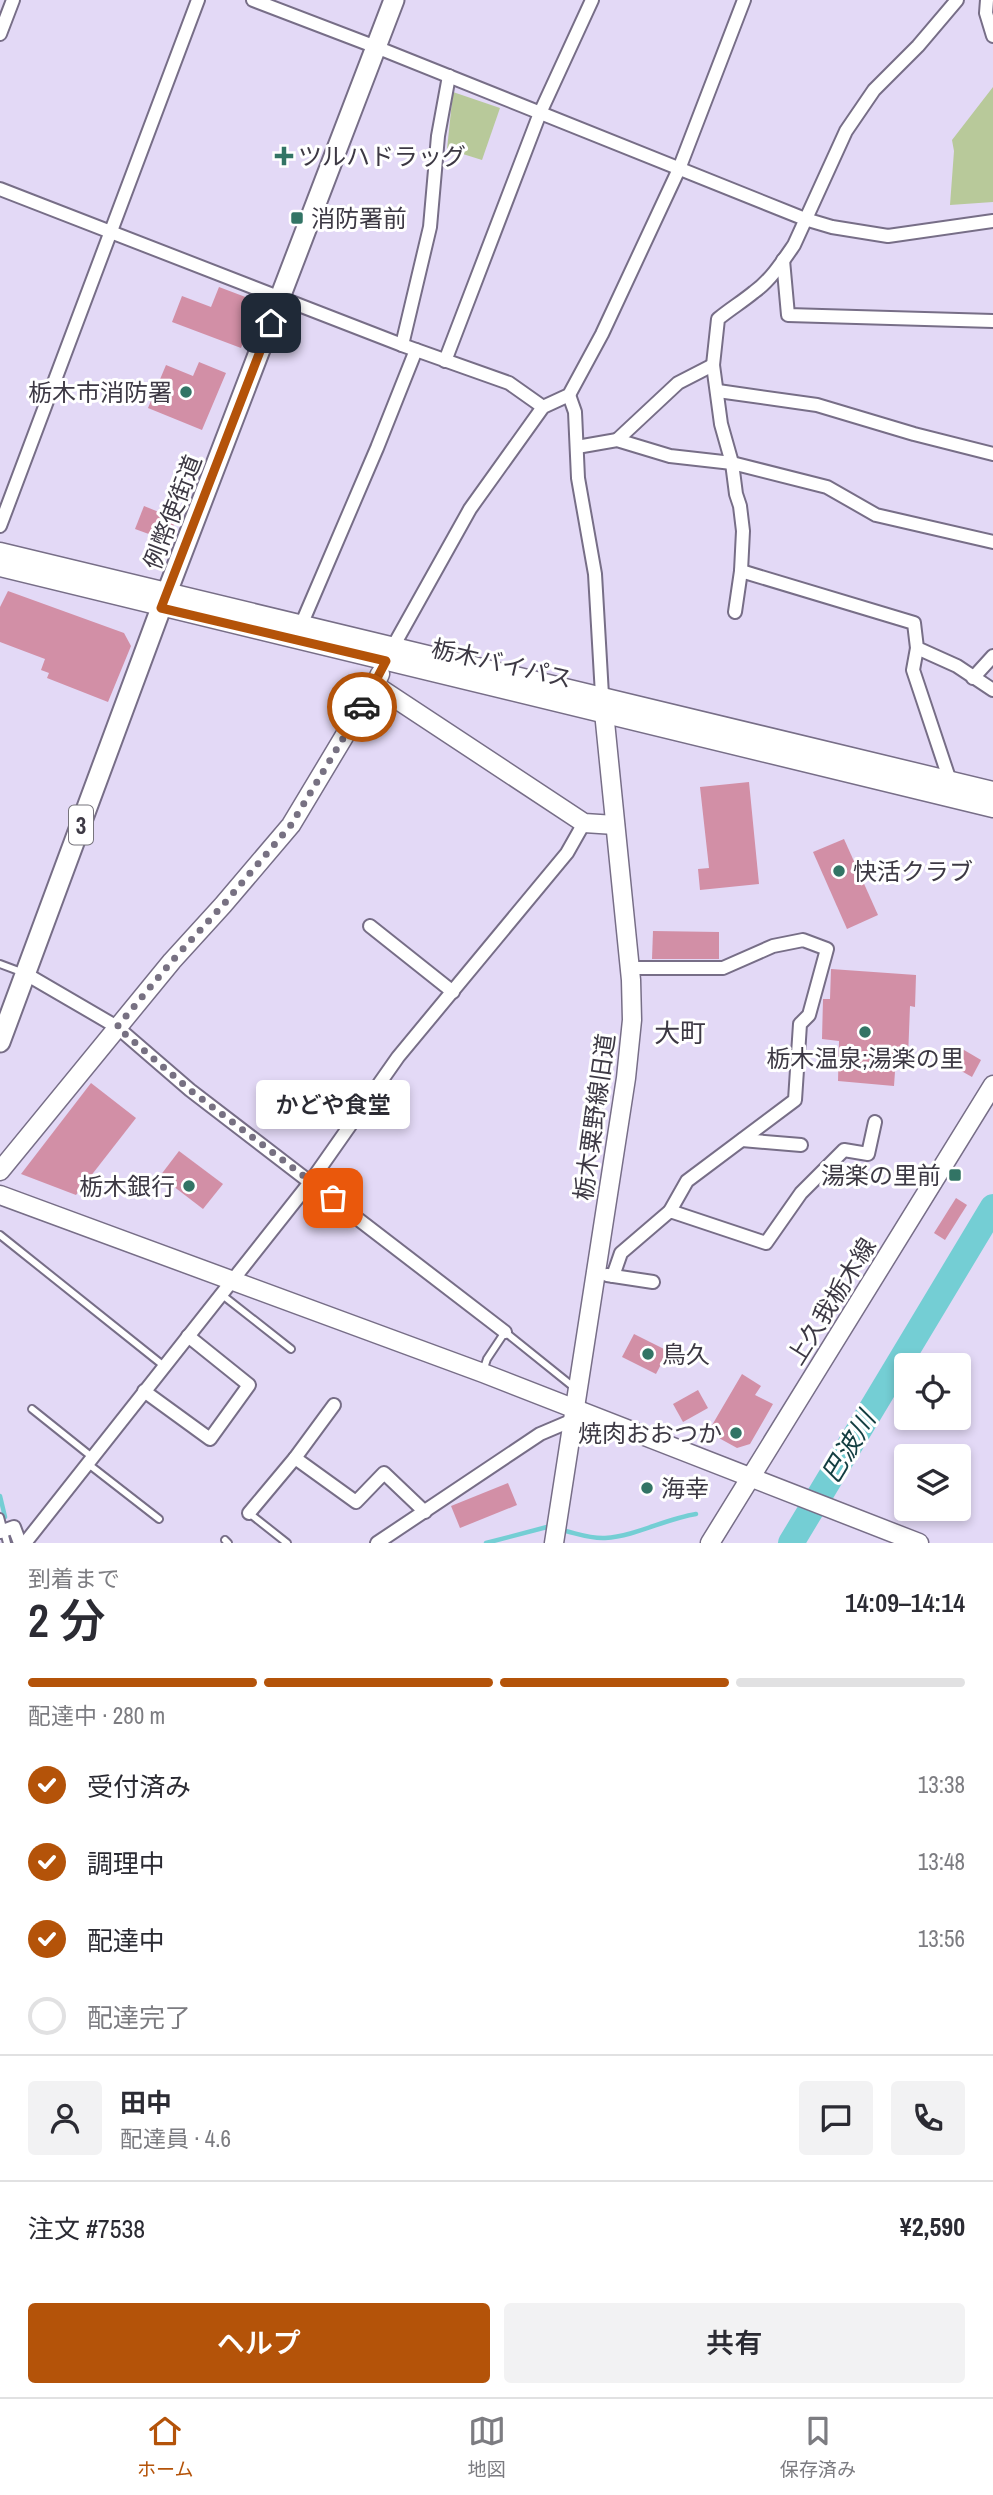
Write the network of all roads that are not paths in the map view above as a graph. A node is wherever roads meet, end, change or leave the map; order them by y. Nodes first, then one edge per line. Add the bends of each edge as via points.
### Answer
1 (13, 0) edge
2 (198, 0) edge
3 (253, 0) edge
4 (394, 0) edge
5 (592, 0) edge
6 (744, 0) edge
7 (957, 0) edge
8 (987, 0) edge
9 (0, 34) edge
10 (993, 36) edge
11 (376, 47) junction
12 (449, 76) junction
13 (540, 113) junction
14 (679, 169) junction
15 (0, 189) edge
16 (805, 219) junction
17 (993, 220) edge
18 (111, 232) junction
19 (783, 260) junction
20 (281, 298) junction
21 (993, 321) edge
22 (402, 345) junction
23 (416, 350) junction
24 (445, 361) junction
25 (713, 365) junction
26 (718, 391) junction
27 (569, 395) junction
28 (543, 407) junction
29 (617, 440) junction
30 (577, 447) junction
31 (993, 453) edge
32 (732, 463) junction
33 (0, 526) edge
34 (993, 542) edge
35 (0, 552) edge
36 (0, 567) edge
37 (741, 571) junction
38 (165, 599) junction
39 (735, 612) dead end
40 (302, 623) junction
41 (917, 648) junction
42 (390, 653) junction
43 (993, 656) edge
44 (973, 678) junction
45 (375, 685) junction
46 (993, 690) edge
47 (603, 704) junction
48 (950, 781) junction
49 (993, 791) edge
50 (993, 808) edge
51 (584, 822) junction
52 (615, 825) junction
53 (369, 926) dead end
54 (0, 964) edge
55 (631, 968) junction
56 (26, 974) junction
57 (453, 992) junction
58 (117, 1027) junction
59 (0, 1042) edge
60 (993, 1085) edge
61 (875, 1122) dead end
62 (742, 1140) junction
63 (801, 1144) dead end
64 (0, 1171) edge
65 (312, 1181) junction
66 (0, 1195) edge
67 (670, 1211) junction
68 (0, 1235) edge
69 (605, 1274) junction
70 (653, 1282) dead end
71 (226, 1287) junction
72 (505, 1332) junction
73 (188, 1336) junction
74 (291, 1349) dead end
75 (164, 1366) junction
76 (483, 1373) junction
77 (144, 1391) junction
78 (334, 1405) dead end
79 (575, 1406) junction
80 (32, 1409) dead end
81 (295, 1458) junction
82 (90, 1460) junction
83 (751, 1478) junction
84 (425, 1512) junction
85 (249, 1513) joint
86 (159, 1519) dead end
87 (3, 1531) edge
88 (556, 1533) edge
89 (22, 1543) edge
90 (288, 1543) edge
91 (377, 1543) edge
92 (710, 1543) edge
93 (919, 1543) edge

1 - 9 street
2 - 18 street
3 - 11 street
4 - 11 main road, 例幣使街道 / 3
5 - 13 street
6 - 14 street
7 - 16 street via 874,90 846,131
8 - 10 street
11 - 12 street
11 - 20 main road, 例幣使街道 / 3
12 - 13 street
12 - 22 street via 430,227
13 - 14 street
13 - 24 street
14 - 16 street
14 - 27 street via 634,270
15 - 18 street
16 - 17 street via 888,236
16 - 19 street
18 - 20 street
18 - 33 street
19 - 21 street via 788,315
19 - 25 street via 756,291 718,319
20 - 22 street
20 - 38 main road, 例幣使街道 / 3
22 - 23 street
23 - 24 street
23 - 40 street
24 - 28 street via 509,383
25 - 26 street
25 - 29 street via 678,383
26 - 31 street via 817,405
26 - 32 street
27 - 28 street
27 - 30 street
28 - 42 street via 470,509
29 - 30 street
29 - 32 street via 670,457
30 - 47 street via 594,574
32 - 34 street via 827,487 876,515
32 - 37 street via 743,531
35 - 38 street, 栃木バイパス
36 - 38 street, 栃木バイパス
37 - 39 street
37 - 41 street via 914,623
38 - 40 street, 栃木バイパス
38 - 42 street, 栃木バイパス
38 - 56 main road, 例幣使街道 / 3
40 - 42 street, 栃木バイパス
41 - 44 street
41 - 48 street via 914,670
42 - 45 street
42 - 47 street, 栃木バイパス
43 - 44 street
44 - 46 street
45 - 51 street
45 - 58 street via 291,825
47 - 48 street, 栃木バイパス
47 - 50 street, 栃木バイパス
47 - 52 street, 栃木粟野線旧道
48 - 49 street, 栃木バイパス
51 - 52 street
51 - 57 street via 567,853
52 - 55 street, 栃木粟野線旧道
53 - 57 street
54 - 56 lane
55 - 62 street via 723,968 774,946 803,940 827,949 809,1015 800,1024 795,1100
55 - 69 street, 栃木粟野線旧道 via 632,1020
56 - 58 street
56 - 59 main road, 例幣使街道 / 3
57 - 65 street via 398,1057
58 - 64 street
58 - 65 street via 190,1090
60 - 83 street, 上久我栃木線
61 - 67 street via 868,1154 845,1150 801,1194 766,1243
62 - 63 street
62 - 67 street via 687,1181
65 - 71 street
65 - 72 street
66 - 71 street
67 - 69 street via 621,1253
68 - 75 lane
69 - 70 street
69 - 79 street, 栃木粟野線旧道
71 - 73 street
71 - 74 lane
71 - 76 street
72 - 76 lane
72 - 79 lane
73 - 75 street
73 - 77 street via 249,1385 210,1438
75 - 77 street
76 - 79 street
77 - 82 street
78 - 81 street
79 - 83 street
79 - 84 street
79 - 88 street, 栃木粟野線旧道
80 - 82 lane
81 - 84 street via 356,1502 384,1473
81 - 85 street
82 - 86 lane
82 - 89 street
83 - 92 street, 上久我栃木線
83 - 93 street
84 - 91 street
85 - 90 lane
87 - 89 street via 14,1527

